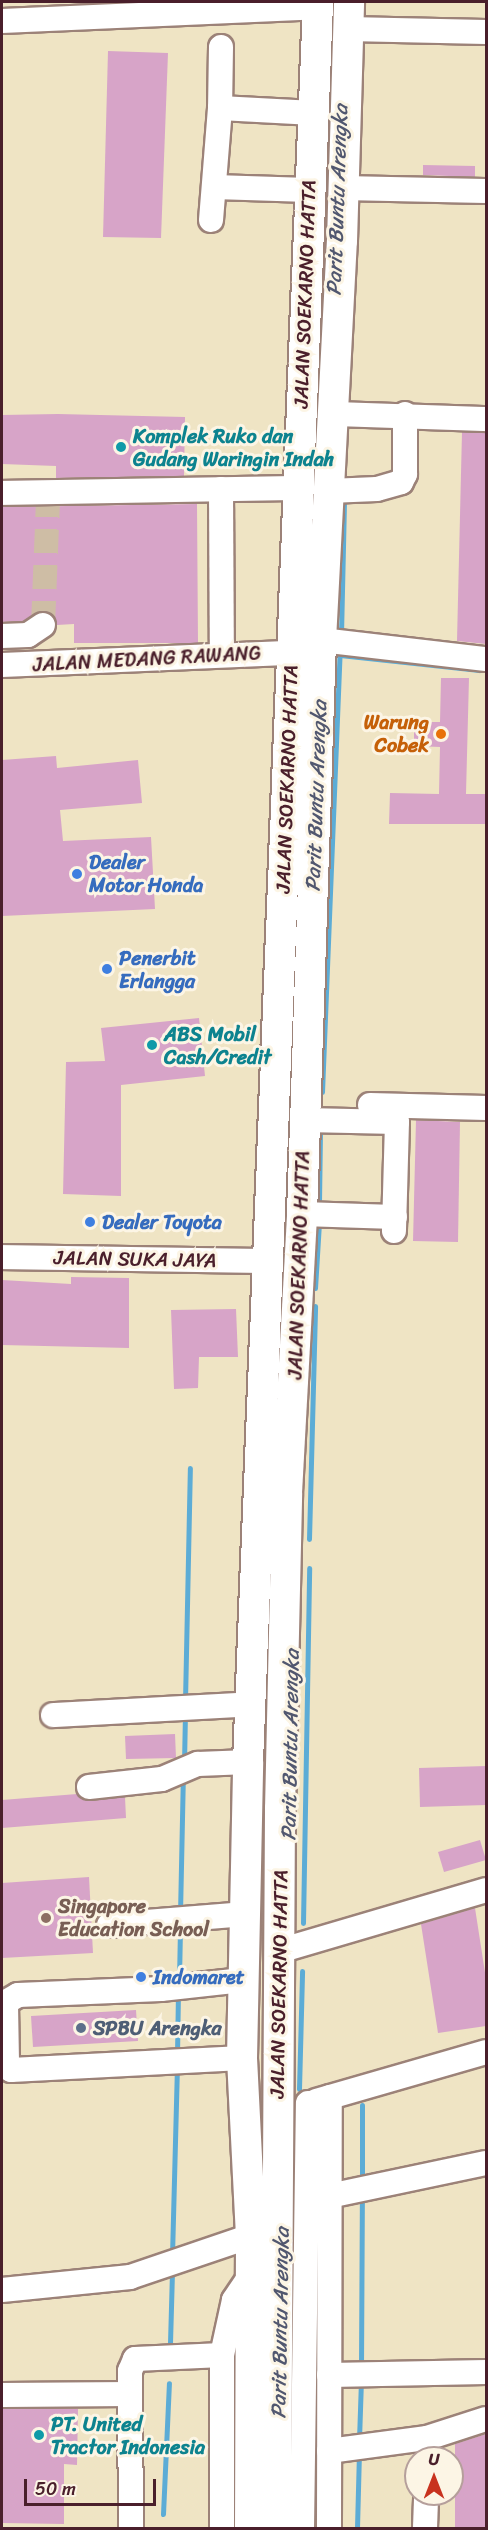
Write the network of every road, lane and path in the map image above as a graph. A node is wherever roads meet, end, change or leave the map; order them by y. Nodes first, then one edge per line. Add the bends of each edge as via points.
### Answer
1 (317, 4) edge
2 (350, 20) edge
3 (2, 21) edge
4 (486, 32) edge
5 (221, 47) dead end
6 (220, 108) junction
7 (314, 112) junction
8 (214, 187) junction
9 (345, 188) junction
10 (309, 190) junction
11 (485, 191) edge
12 (211, 219) dead end
13 (306, 240) junction
14 (342, 241) junction
15 (333, 414) junction
16 (405, 414) junction
17 (486, 419) edge
18 (297, 488) junction
19 (221, 489) junction
20 (329, 491) junction
21 (2, 493) edge
22 (43, 625) dead end
23 (2, 636) edge
24 (333, 641) junction
25 (292, 653) junction
26 (222, 654) junction
27 (486, 659) edge
28 (2, 665) edge
29 (486, 1108) edge
30 (305, 1112) junction
31 (302, 1214) junction
32 (2, 1257) edge
33 (268, 1261) junction
34 (258, 1493) junction
35 (287, 1493) junction
36 (253, 1704) junction
37 (53, 1715) dead end
38 (248, 1762) junction
39 (89, 1787) dead end
40 (486, 1890) edge
41 (246, 1914) junction
42 (109, 1925) dead end
43 (279, 1951) junction
44 (243, 1980) junction
45 (4, 2051) edge
46 (486, 2052) edge
47 (242, 2058) junction
48 (319, 2100) junction
49 (278, 2114) junction
50 (486, 2163) edge
51 (329, 2196) junction
52 (265, 2235) junction
53 (250, 2276) junction
54 (2, 2290) edge
55 (222, 2355) junction
56 (305, 2365) junction
57 (329, 2370) junction
58 (486, 2372) edge
59 (130, 2394) junction
60 (2, 2395) edge
61 (486, 2419) edge
62 (265, 2420) junction
63 (431, 2446) edge
64 (404, 2449) edge
65 (329, 2451) junction
66 (426, 2506) edge
67 (131, 2529) edge
68 (222, 2529) edge
69 (250, 2529) edge
70 (276, 2529) edge
71 (302, 2529) edge
72 (328, 2529) edge
73 (425, 2529) edge

1 - 3 street
1 - 7 main road, JALAN SOEKARNO HATTA
2 - 4 street via 385,31
2 - 9 main road, JALAN SOEKARNO HATTA
5 - 6 street
6 - 7 street
6 - 8 street
7 - 10 main road, JALAN SOEKARNO HATTA
8 - 10 street
8 - 12 street
9 - 11 street
9 - 14 main road, JALAN SOEKARNO HATTA
10 - 13 main road, JALAN SOEKARNO HATTA
13 - 14 main road
13 - 18 main road, JALAN SOEKARNO HATTA
14 - 15 main road, JALAN SOEKARNO HATTA
15 - 16 street
15 - 20 main road, JALAN SOEKARNO HATTA
16 - 17 street
16 - 20 street via 405,474 401,482 377,489
18 - 19 street
18 - 25 main road, JALAN SOEKARNO HATTA
19 - 21 street via 49,497
19 - 26 street
20 - 24 main road, JALAN SOEKARNO HATTA
22 - 23 street via 28,635
24 - 27 street
24 - 30 main road, JALAN SOEKARNO HATTA
25 - 26 street, JALAN MEDANG RAWANG
25 - 33 main road, JALAN SOEKARNO HATTA
26 - 28 street, JALAN MEDANG RAWANG
29 - 30 street
30 - 31 main road, JALAN SOEKARNO HATTA
30 - 31 street via 398,1122 394,1224
31 - 35 main road, JALAN SOEKARNO HATTA
32 - 33 street, JALAN SUKA JAYA
33 - 34 main road, JALAN SOEKARNO HATTA
34 - 35 main road
34 - 36 main road, JALAN SOEKARNO HATTA
35 - 43 main road, JALAN SOEKARNO HATTA
36 - 37 street
36 - 38 main road, JALAN SOEKARNO HATTA
38 - 39 street via 198,1764 162,1779
38 - 41 main road, JALAN SOEKARNO HATTA
40 - 43 street
41 - 42 street
41 - 44 main road, JALAN SOEKARNO HATTA
43 - 49 main road, JALAN SOEKARNO HATTA
44 - 45 street via 161,1989 13,1996 6,2002
44 - 47 main road, JALAN SOEKARNO HATTA
45 - 47 street via 8,2066 16,2071
46 - 48 street
47 - 52 main road, JALAN SOEKARNO HATTA
48 - 49 street
48 - 51 street
48 - 56 street
49 - 52 main road, JALAN SOEKARNO HATTA
50 - 51 street
51 - 57 street
52 - 53 main road, JALAN SOEKARNO HATTA
52 - 54 street via 130,2277
52 - 56 street via 293,2276
52 - 62 main road, JALAN SOEKARNO HATTA
53 - 55 street via 234,2300
53 - 62 main road, JALAN SOEKARNO HATTA
55 - 59 street via 135,2359 130,2371
55 - 68 street
56 - 57 street
56 - 71 street
57 - 58 street
57 - 65 street
59 - 60 street
59 - 67 street
61 - 63 street
62 - 69 main road, JALAN SOEKARNO HATTA
62 - 70 main road, JALAN SOEKARNO HATTA
64 - 65 street
65 - 72 street
66 - 73 street

